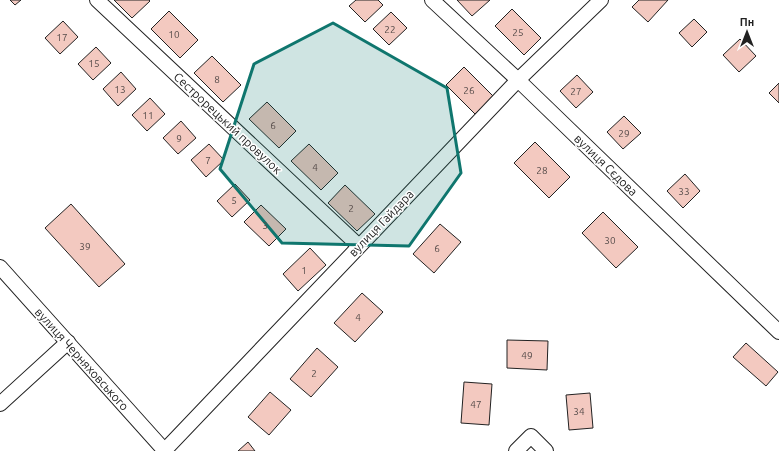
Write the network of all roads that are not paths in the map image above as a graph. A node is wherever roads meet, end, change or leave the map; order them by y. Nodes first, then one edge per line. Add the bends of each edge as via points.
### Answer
1 (97, 0) edge
2 (432, 0) edge
3 (602, 0) edge
4 (518, 80) junction
5 (359, 246) junction
6 (0, 267) edge
7 (779, 332) edge
8 (68, 342) junction
9 (0, 404) edge
10 (164, 451) edge
11 (516, 451) edge
12 (546, 451) edge

1 - 5 street, Сестрорецький провулок
2 - 4 street, вулиця Сєдова
3 - 4 street, вулиця Гайдара
4 - 5 street, вулиця Гайдара
4 - 7 street, вулиця Сєдова
5 - 10 street, вулиця Гайдара
6 - 8 street, вулиця Черняховського
8 - 9 street
8 - 10 street, вулиця Черняховського
11 - 12 street via 531,436

